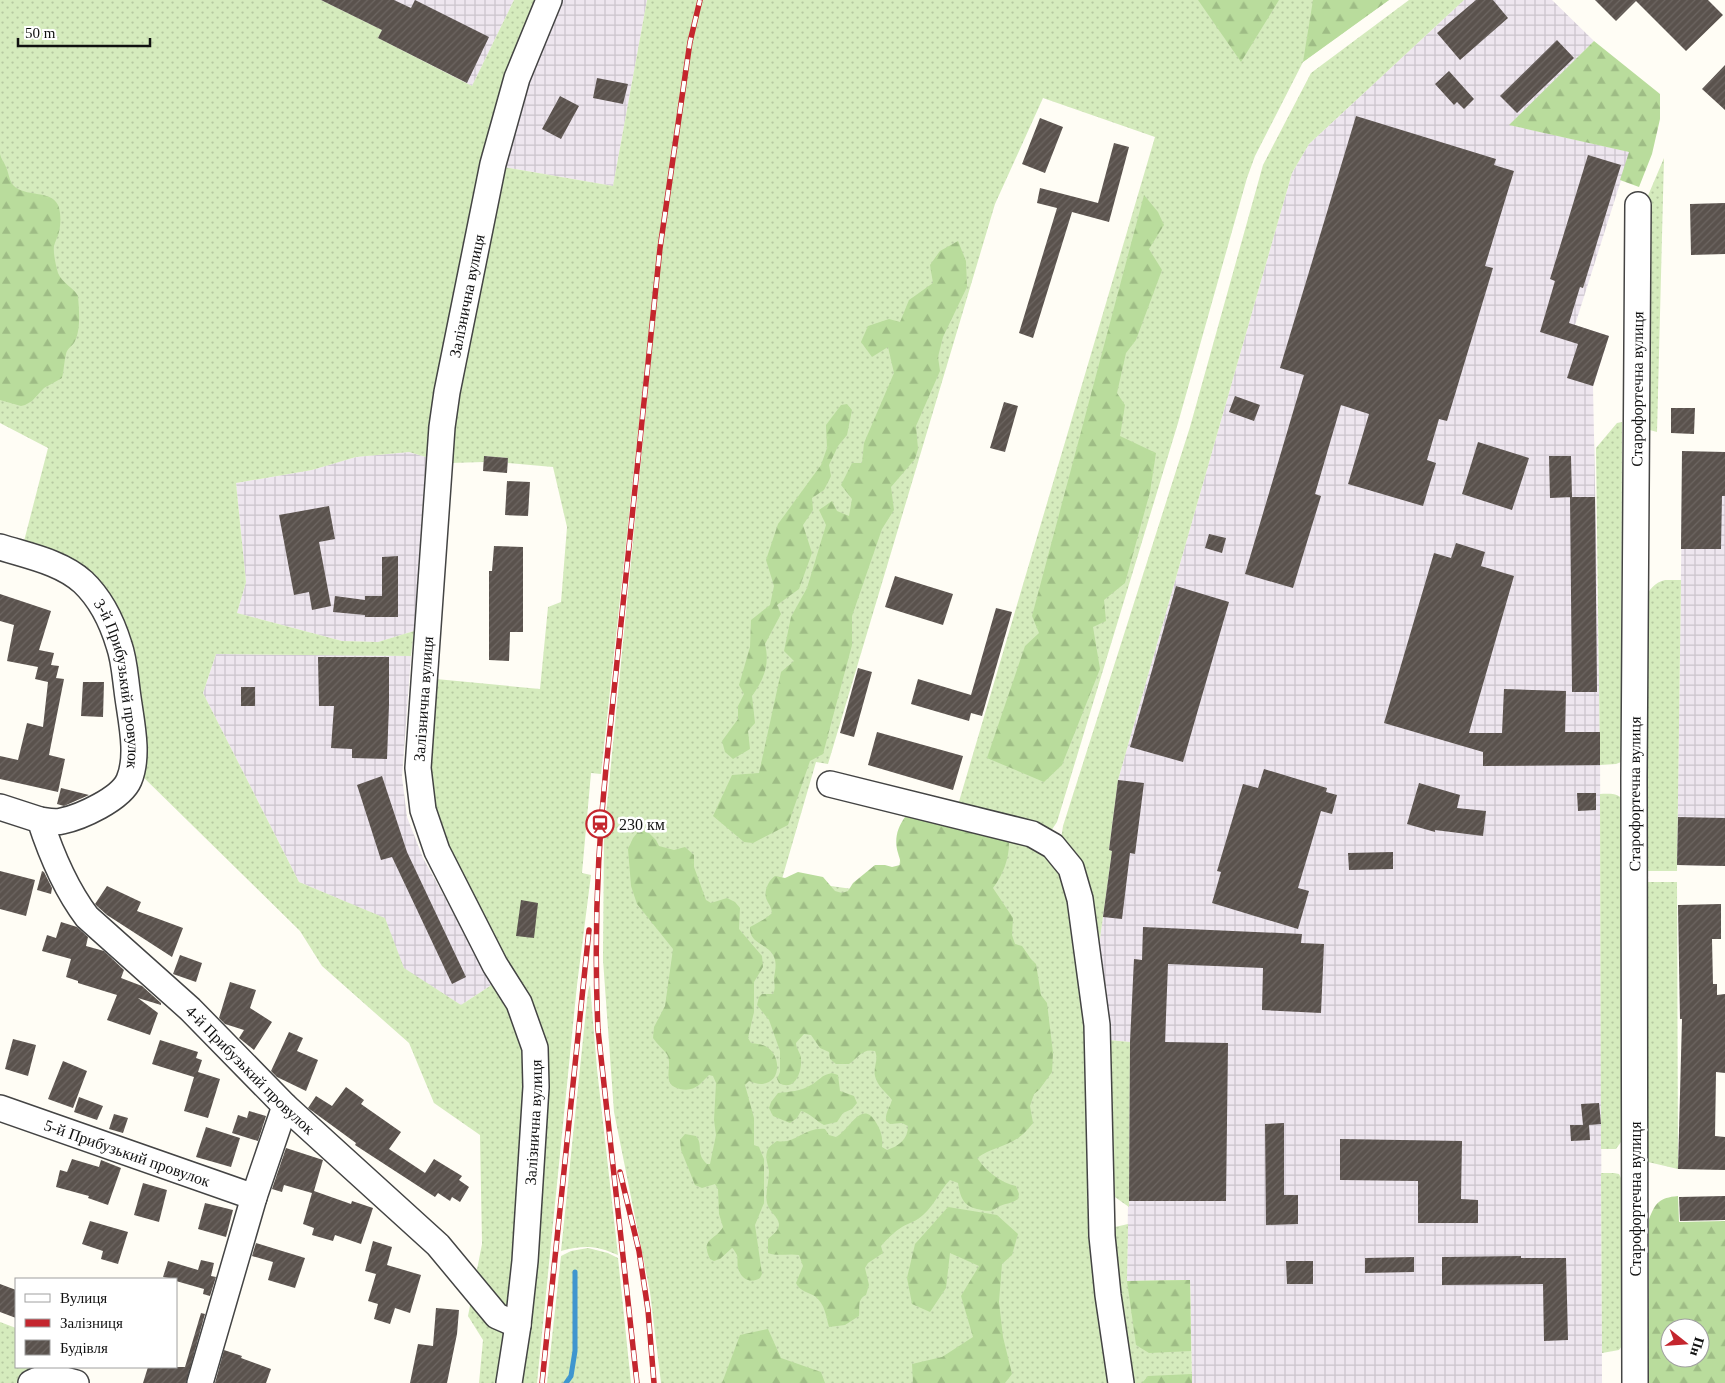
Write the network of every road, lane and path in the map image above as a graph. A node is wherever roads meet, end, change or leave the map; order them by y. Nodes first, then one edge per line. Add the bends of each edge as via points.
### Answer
1 (549, 0) edge
2 (1638, 205) dead end
3 (0, 547) edge
4 (830, 784) dead end
5 (0, 807) edge
6 (40, 820) junction
7 (285, 1106) junction
8 (0, 1108) edge
9 (254, 1196) junction
10 (518, 1325) junction
11 (31, 1383) edge
12 (76, 1383) edge
13 (200, 1383) edge
14 (508, 1383) edge
15 (1121, 1383) edge
16 (1635, 1383) edge

1 - 10 street, Залізнична вулиця via 516,78 493,164 447,392 418,768 422,810 437,851 495,965 519,1003 535,1048 535,1107
2 - 16 street, Старофортечна вулиця via 1634,768
3 - 6 street, 3-й Прибузький провулок via 58,565 83,582 107,615 119,645 125,675 134,745 127,784 113,799 81,814 63,821
4 - 15 street via 1032,834 1053,846 1071,868 1080,898 1097,1025 1102,1236
5 - 6 street
6 - 7 street, 4-й Прибузький провулок via 54,860 76,903 87,917 190,1009
7 - 9 street
7 - 10 street, 4-й Прибузький провулок via 438,1244 497,1316
8 - 9 street, 5-й Прибузький провулок
9 - 13 street
10 - 14 street, Залізнична вулиця
11 - 12 street via 56,1377

